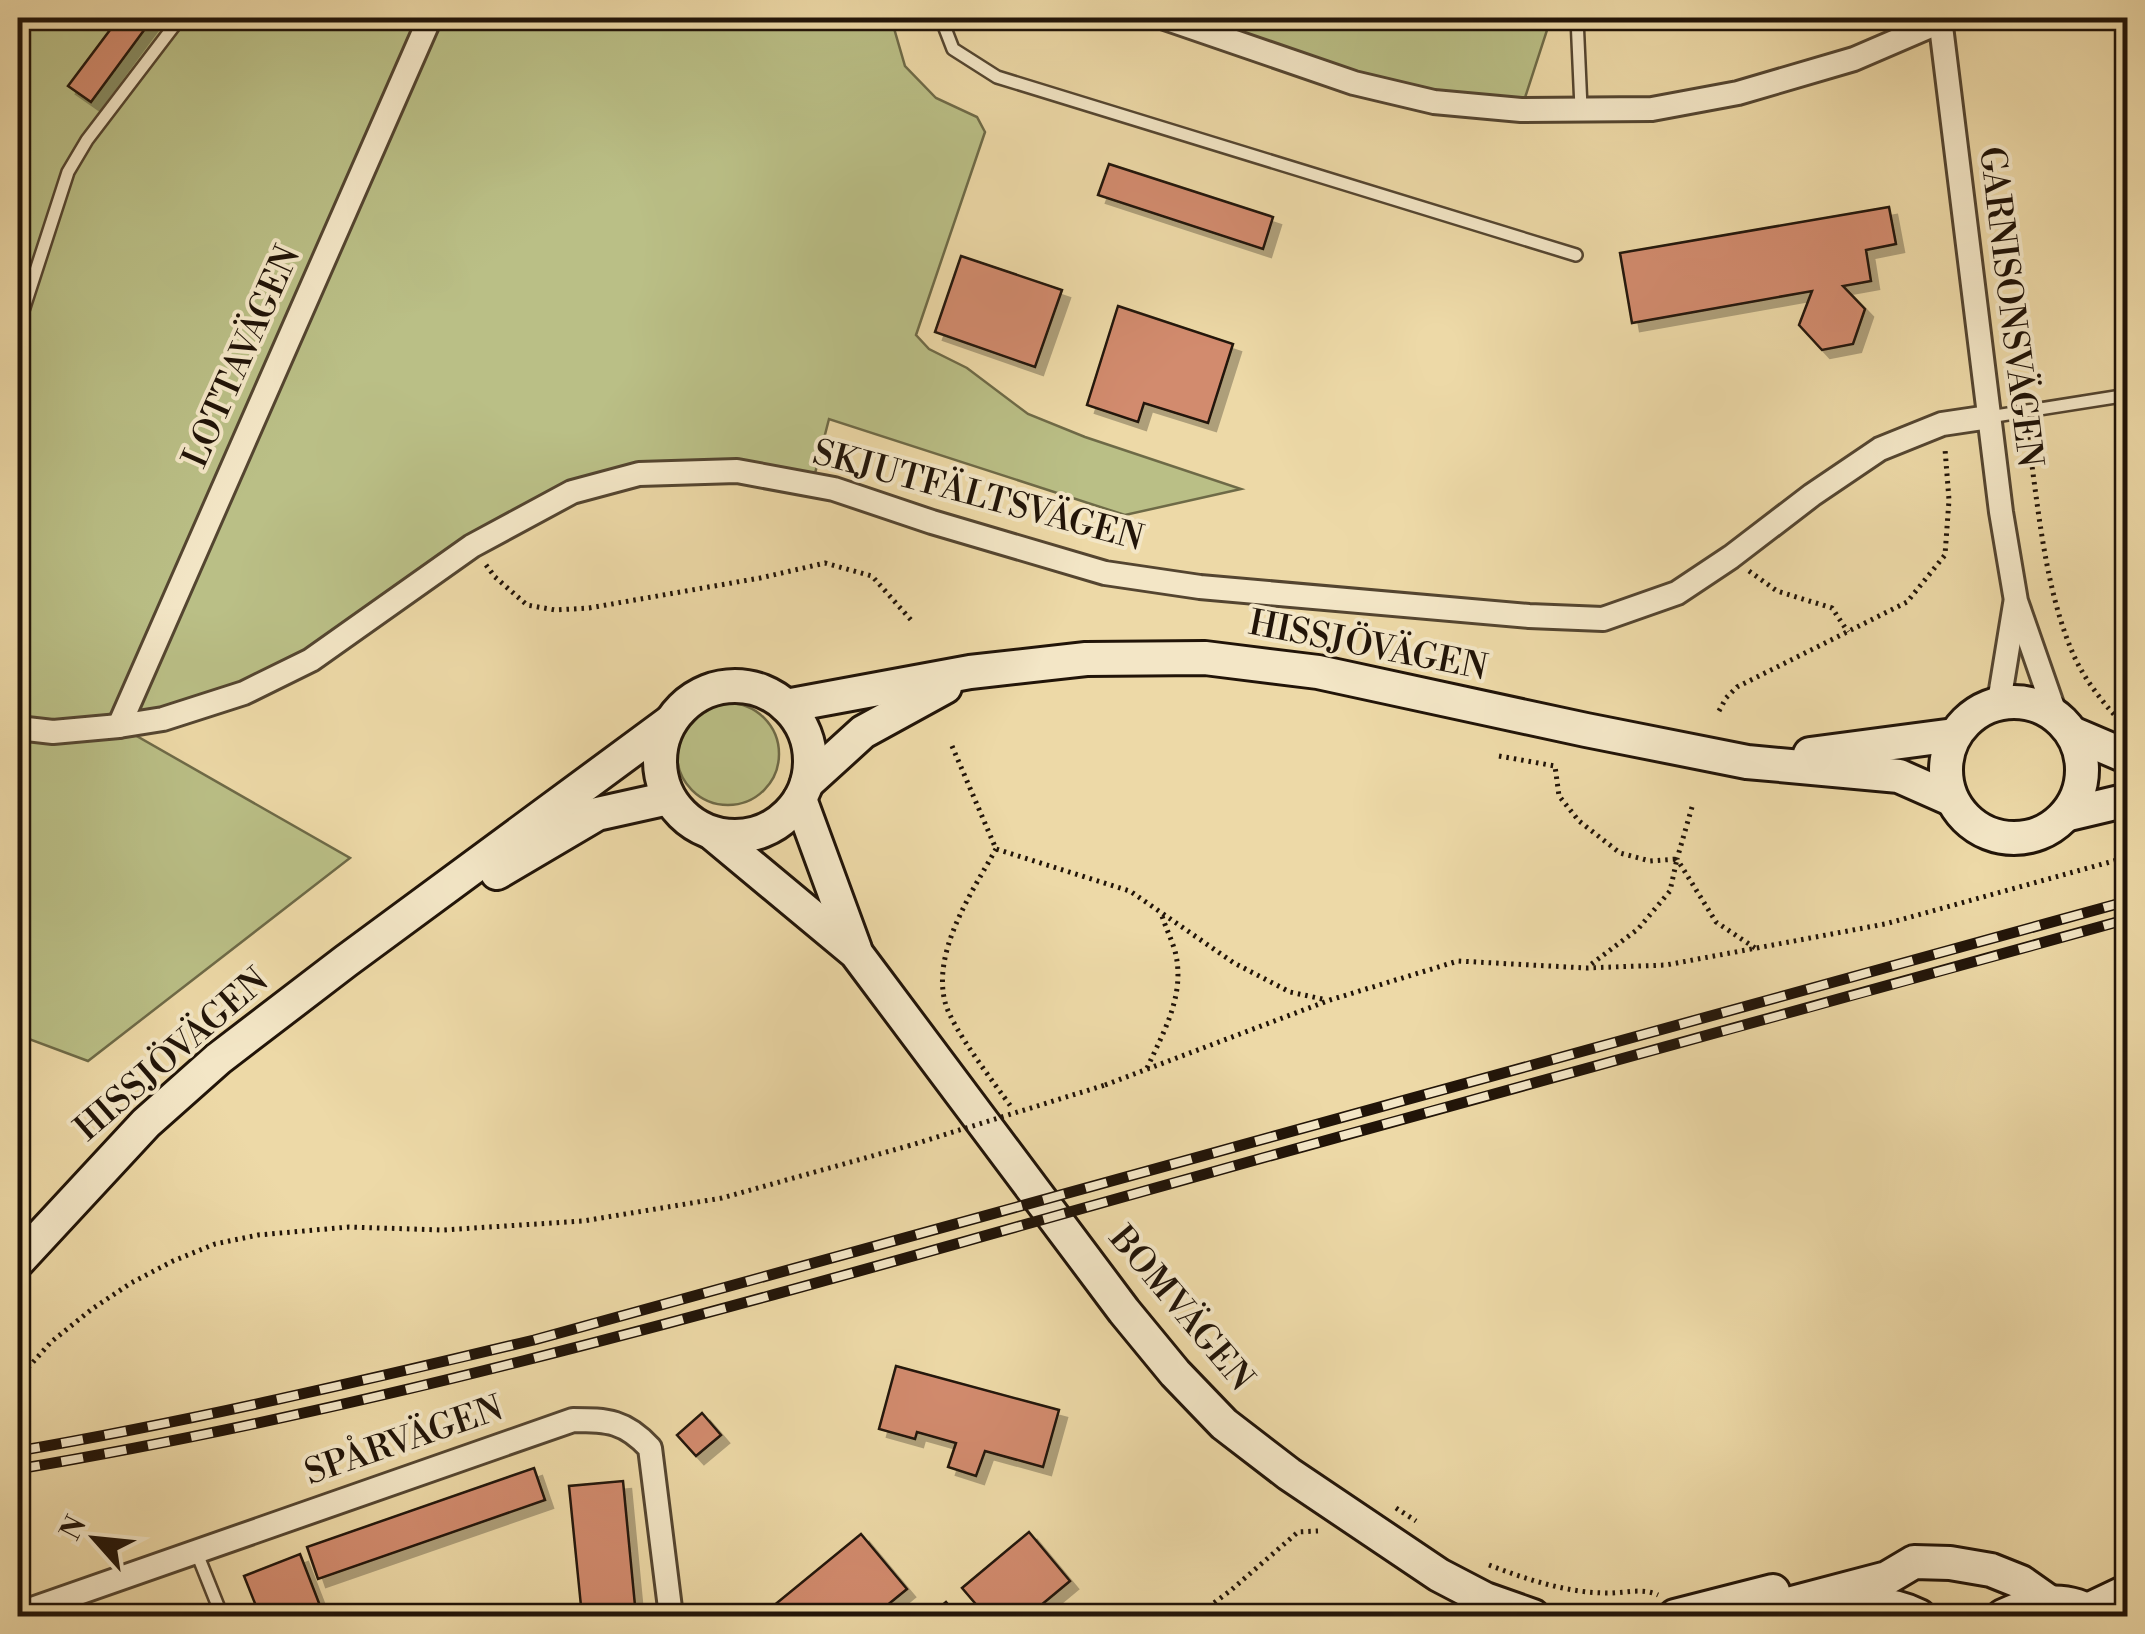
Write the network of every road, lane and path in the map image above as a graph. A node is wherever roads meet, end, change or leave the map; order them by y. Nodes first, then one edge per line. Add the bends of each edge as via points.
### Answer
1 (180, 18) edge
2 (430, 18) edge
3 (941, 18) edge
4 (1165, 18) edge
5 (1577, 18) edge
6 (1945, 19) edge
7 (1581, 108) junction
8 (1576, 255) dead end
9 (18, 326) edge
10 (2128, 395) edge
11 (2024, 412) junction
12 (1989, 417) junction
13 (1942, 424) junction
14 (472, 546) junction
15 (1730, 558) junction
16 (2016, 600) junction
17 (911, 620) dead end
18 (1848, 632) junction
19 (970, 672) junction
20 (1999, 702) junction
21 (786, 706) junction
22 (1719, 711) dead end
23 (670, 722) junction
24 (2064, 724) junction
25 (119, 726) junction
26 (18, 728) edge
27 (2128, 728) edge
28 (1954, 735) junction
29 (952, 746) dead end
30 (1499, 756) dead end
31 (2128, 757) edge
32 (1746, 762) junction
33 (804, 791) junction
34 (669, 798) junction
35 (1951, 800) junction
36 (2128, 800) edge
37 (1692, 807) dead end
38 (2068, 814) junction
39 (713, 834) junction
40 (996, 848) junction
41 (2128, 857) edge
42 (1677, 859) junction
43 (1160, 910) junction
44 (1757, 949) junction
45 (856, 953) junction
46 (346, 961) junction
47 (1586, 968) junction
48 (1330, 1000) junction
49 (1146, 1071) junction
50 (1016, 1112) dead end
51 (18, 1261) edge
52 (18, 1378) edge
53 (1391, 1504) dead end
54 (1420, 1524) dead end
55 (1329, 1532) dead end
56 (196, 1551) junction
57 (1914, 1562) junction
58 (1482, 1563) dead end
59 (2128, 1591) edge
60 (1420, 1598) dead end
61 (2048, 1601) junction
62 (1673, 1611) edge
63 (2092, 1613) edge
64 (18, 1614) edge
65 (222, 1616) edge
66 (671, 1616) edge
67 (1196, 1616) edge
68 (1443, 1616) edge
69 (1534, 1616) edge
70 (1713, 1616) edge
71 (1748, 1616) edge
72 (1814, 1616) edge
73 (1920, 1616) edge
74 (2003, 1616) edge

1 - 9 lane via 68,172
2 - 25 street, LOTTAVÄGEN
3 - 8 lane via 953,49 997,77
4 - 7 street via 1354,83 1434,102
5 - 7 lane
6 - 7 street via 1854,59 1738,93 1652,109
6 - 12 street, GARNISONSVÄGEN
10 - 11 lane
11 - 12 lane
11 - 27 path via 2056,600 2074,656 2095,693
12 - 13 street, SKJUTFÄLTSVÄGEN
12 - 16 street, GARNISONSVÄGEN
13 - 15 street, SKJUTFÄLTSVÄGEN via 1880,450
13 - 18 path via 1949,500 1945,555 1907,602
14 - 15 street, SKJUTFÄLTSVÄGEN via 572,492 638,474 737,471 834,489 1105,573 1530,616 1603,619 1677,593
14 - 17 path via 527,604 555,610 825,563 872,576
14 - 25 street, SKJUTFÄLTSVÄGEN via 312,660 244,693
15 - 18 path via 1777,591 1832,608
16 - 20 street, GARNISONSVÄGEN
16 - 24 street, GARNISONSVÄGEN
18 - 22 path via 1737,687
19 - 21 main road, HISSJÖVÄGEN
19 - 32 main road, HISSJÖVÄGEN via 1086,659 1205,658 1318,672
19 - 33 main road, HISSJÖVÄGEN via 863,732
20 - 24 main road via 2020,701
20 - 28 main road via 1969,717
21 - 23 main road via 745,686 720,687 691,700
21 - 33 main road via 802,727 810,762
23 - 34 main road via 660,752
23 - 46 main road, HISSJÖVÄGEN
24 - 31 main road
24 - 38 main road via 2082,767
25 - 26 street, SKJUTFÄLTSVÄGEN
28 - 32 main road, HISSJÖVÄGEN
28 - 35 main road via 1944,766
29 - 40 path
30 - 42 path via 1555,766 1558,796 1620,853
32 - 35 main road, HISSJÖVÄGEN via 1898,776
33 - 39 main road via 768,829 737,837
33 - 45 main road, BOMVÄGEN
34 - 39 main road
34 - 46 main road, HISSJÖVÄGEN via 597,814
35 - 38 main road via 1984,833 2026,839
36 - 38 main road
37 - 42 path
39 - 45 main road, BOMVÄGEN
40 - 43 path via 1130,891
40 - 50 path via 959,916 941,969 945,1004
41 - 44 path via 1885,924
42 - 44 path via 1716,922
42 - 47 path via 1670,891 1638,929
43 - 48 path via 1234,963 1290,992
43 - 49 path via 1178,979 1174,1010
44 - 47 path
45 - 69 main road, BOMVÄGEN via 1124,1311 1224,1424 1439,1575
46 - 51 main road, HISSJÖVÄGEN via 146,1123
47 - 48 path via 1458,961
48 - 49 path
49 - 52 path, bridge via 722,1198 583,1221 443,1230 349,1226 215,1244 118,1292 52,1342
53 - 54 path
55 - 67 path via 1298,1532
56 - 64 street, SPÅRVÄGEN
56 - 65 lane
56 - 66 street, SPÅRVÄGEN via 573,1420 615,1422 650,1448
57 - 61 main road via 1991,1570
57 - 62 main road
57 - 71 main road via 1887,1578
58 - 62 path via 1537,1583 1604,1594 1650,1591
59 - 63 main road
60 - 68 path
61 - 63 main road
61 - 74 main road
62 - 70 street
72 - 73 main road via 1869,1604

